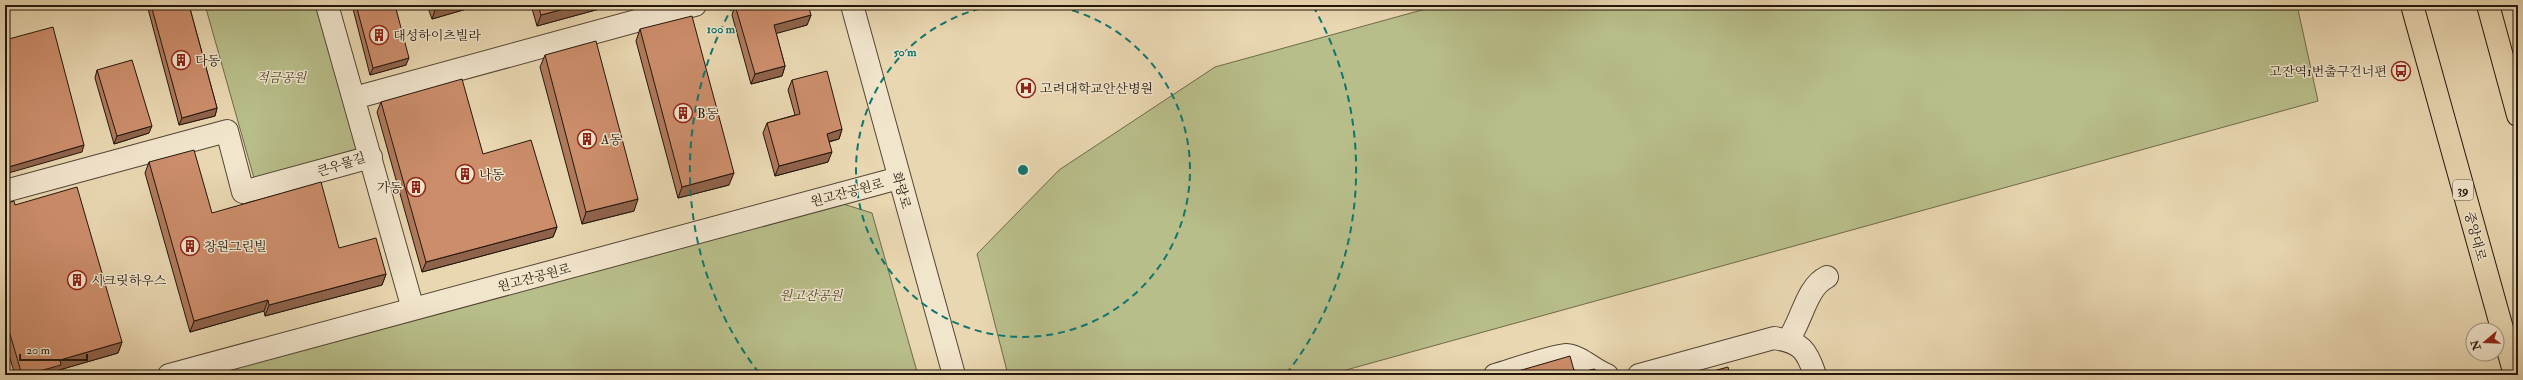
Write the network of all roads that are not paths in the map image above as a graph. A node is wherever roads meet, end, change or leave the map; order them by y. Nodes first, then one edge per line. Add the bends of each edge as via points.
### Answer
1 (327, 5) edge
2 (695, 5) edge
3 (852, 5) edge
4 (2412, 5) edge
5 (2488, 5) edge
6 (354, 98) junction
7 (2518, 115) edge
8 (371, 158) junction
9 (899, 178) junction
10 (5, 191) edge
11 (1827, 277) dead end
12 (413, 309) junction
13 (1788, 340) junction
14 (169, 375) edge
15 (954, 375) edge
16 (1495, 375) edge
17 (1607, 375) edge
18 (1638, 375) edge
19 (1815, 375) edge
20 (2515, 375) edge

1 - 6 street, 큰우물길
2 - 6 street
3 - 9 street, 화랑로
4 - 20 main road, 중앙대로 / 39
5 - 7 main road
6 - 8 street, 큰우물길
8 - 10 street, 큰우물길 via 243,192 227,131
8 - 12 street
9 - 12 street, 원고잔공원로
9 - 15 street, 화랑로
11 - 13 street via 1819,281 1812,290 1798,326
12 - 14 street, 원고잔공원로
13 - 18 street via 1774,338
13 - 19 street via 1809,356
16 - 17 street via 1566,355 1583,361

